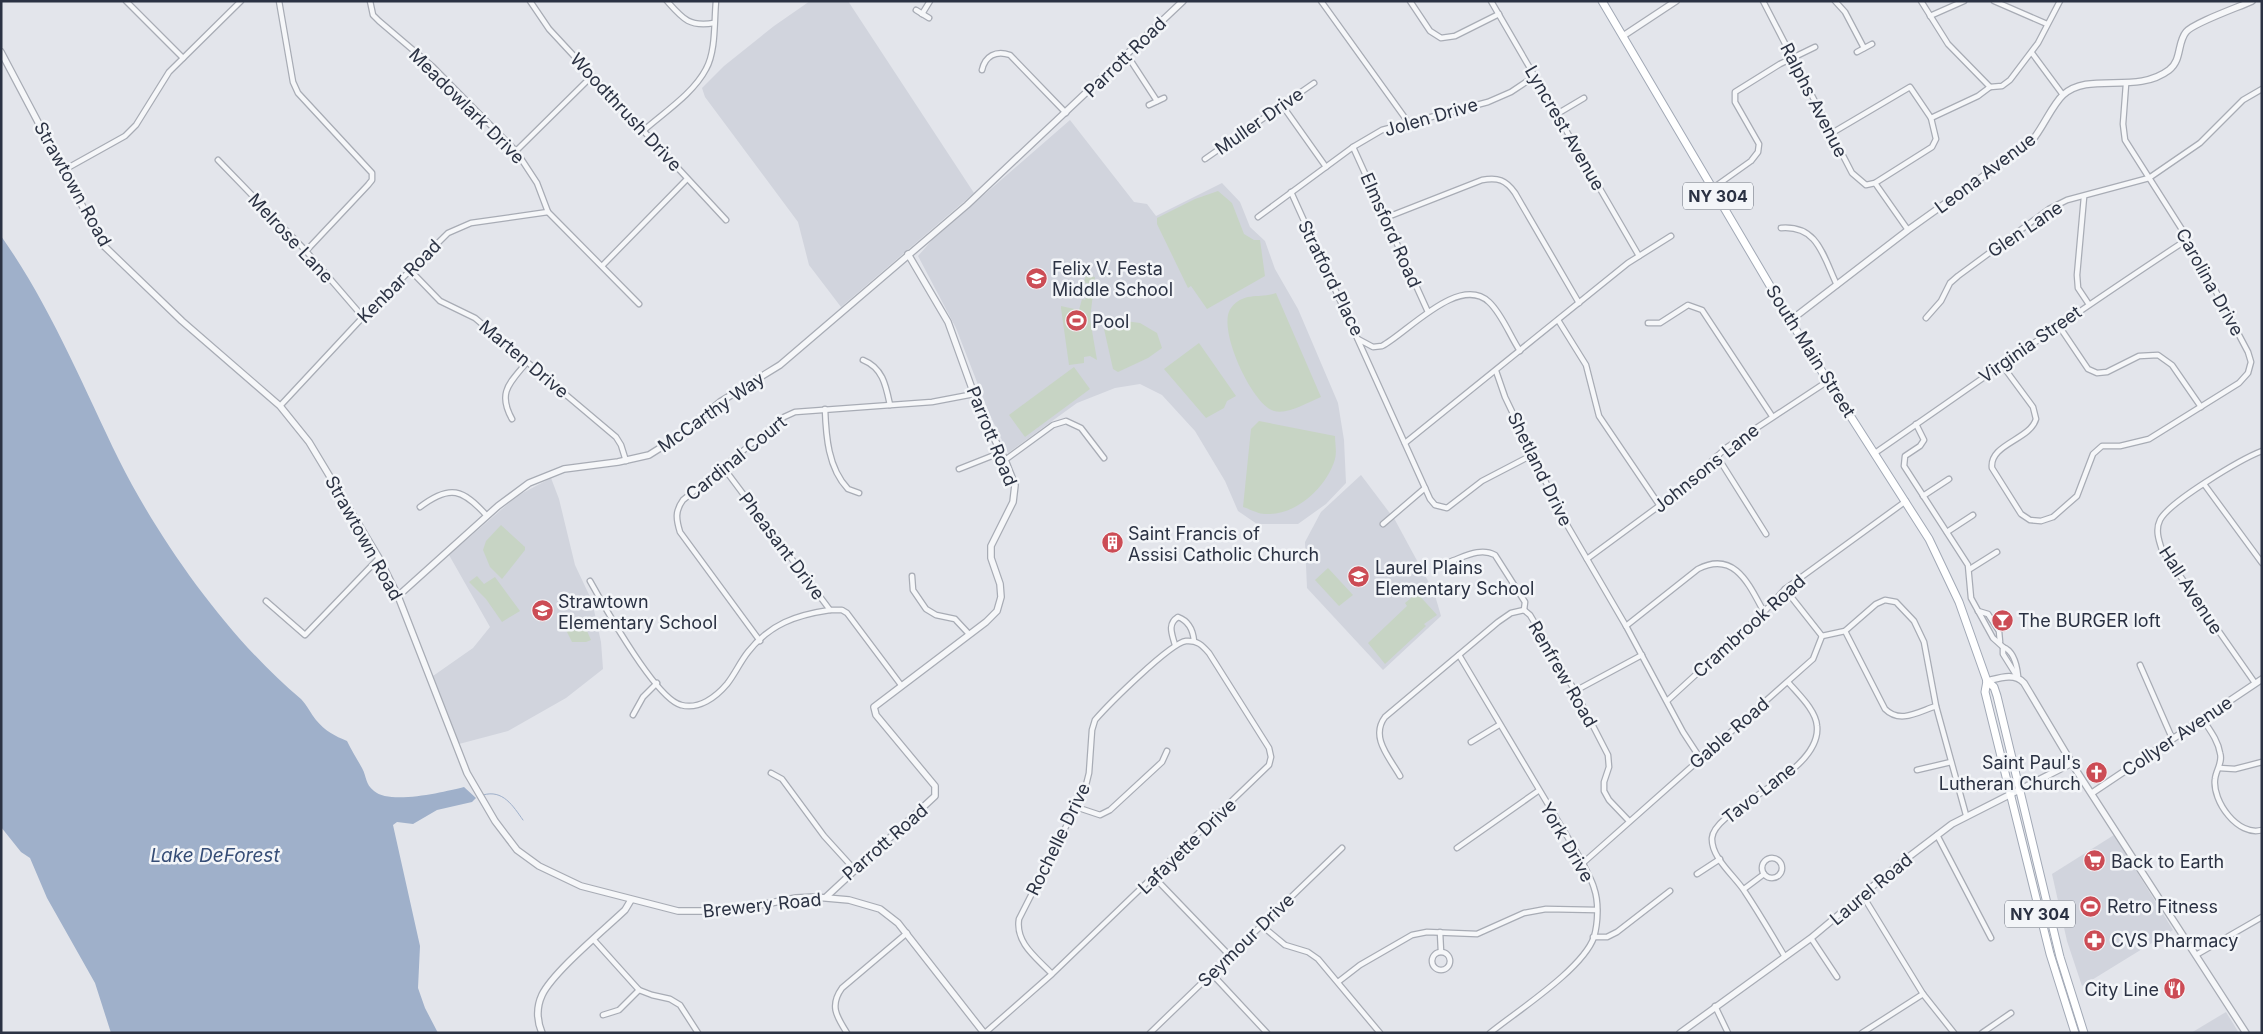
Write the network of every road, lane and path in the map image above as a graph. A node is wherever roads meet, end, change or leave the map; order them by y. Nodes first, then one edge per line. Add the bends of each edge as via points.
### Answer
1 (126, 1) edge
2 (241, 1) edge
3 (279, 1) edge
4 (370, 1) edge
5 (530, 1) edge
6 (667, 1) edge
7 (716, 1) edge
8 (930, 1) edge
9 (1183, 1) edge
10 (1321, 1) edge
11 (1410, 1) edge
12 (1491, 1) edge
13 (1602, 1) edge
14 (1676, 1) edge
15 (1763, 1) edge
16 (1834, 1) edge
17 (1921, 1) edge
18 (1964, 1) edge
19 (1994, 1) edge
20 (2060, 1) edge
21 (2252, 1) edge
22 (916, 10) dead end
23 (922, 14) junction
24 (1499, 14) junction
25 (1930, 16) junction
26 (929, 18) dead end
27 (714, 23) junction
28 (2047, 24) junction
29 (1623, 36) junction
30 (1872, 44) dead end
31 (1815, 47) dead end
32 (1864, 48) junction
33 (1, 52) edge
34 (1857, 52) dead end
35 (2032, 53) junction
36 (1127, 55) junction
37 (1793, 57) junction
38 (184, 58) junction
39 (982, 70) dead end
40 (592, 76) junction
41 (1535, 76) junction
42 (1314, 83) dead end
43 (2126, 84) junction
44 (1990, 87) junction
45 (2262, 89) edge
46 (2063, 95) junction
47 (1164, 98) dead end
48 (1584, 98) dead end
49 (1156, 101) junction
50 (1150, 105) dead end
51 (1282, 105) junction
52 (1066, 114) junction
53 (1557, 114) junction
54 (1931, 118) junction
55 (1408, 122) junction
56 (643, 131) junction
57 (1832, 133) junction
58 (1353, 147) junction
59 (516, 151) junction
60 (1205, 159) dead end
61 (218, 160) dead end
62 (1326, 167) junction
63 (64, 170) junction
64 (2149, 178) junction
65 (687, 179) junction
66 (1875, 183) junction
67 (1713, 188) junction
68 (1291, 192) junction
69 (2084, 197) junction
70 (548, 212) junction
71 (1258, 217) dead end
72 (1385, 218) junction
73 (726, 220) dead end
74 (1781, 228) dead end
75 (1908, 230) junction
76 (1672, 236) dead end
77 (2188, 239) junction
78 (306, 250) junction
79 (908, 254) junction
80 (1639, 256) junction
81 (602, 266) junction
82 (410, 270) junction
83 (1837, 285) junction
84 (1579, 303) junction
85 (2088, 303) junction
86 (639, 304) dead end
87 (1428, 312) junction
88 (363, 317) junction
89 (1926, 318) dead end
90 (1558, 320) junction
91 (1791, 320) junction
92 (1648, 324) dead end
93 (2059, 326) junction
94 (1357, 338) junction
95 (1520, 351) junction
96 (863, 360) dead end
97 (528, 362) junction
98 (2002, 365) junction
99 (1496, 371) junction
100 (1828, 381) junction
101 (974, 394) junction
102 (890, 405) junction
103 (280, 406) junction
104 (2201, 406) junction
105 (825, 409) junction
106 (1772, 416) junction
107 (512, 419) dead end
108 (1916, 424) junction
109 (1405, 443) junction
110 (2262, 451) edge
111 (1002, 452) junction
112 (1875, 453) junction
113 (1532, 455) junction
114 (1717, 456) junction
115 (1104, 458) dead end
116 (1005, 460) junction
117 (626, 461) junction
118 (723, 467) junction
119 (959, 469) dead end
120 (1950, 479) dead end
121 (2204, 484) junction
122 (1425, 488) junction
123 (859, 493) dead end
124 (1923, 496) junction
125 (1906, 501) junction
126 (1660, 506) junction
127 (420, 507) dead end
128 (1973, 515) dead end
129 (487, 516) junction
130 (1383, 524) dead end
131 (1947, 532) junction
132 (1766, 534) dead end
133 (1997, 552) dead end
134 (379, 558) junction
135 (1587, 559) junction
136 (1449, 562) dead end
137 (2262, 563) edge
138 (1970, 570) junction
139 (912, 576) dead end
140 (590, 581) dead end
141 (1785, 589) junction
142 (398, 596) junction
143 (266, 600) dead end
144 (830, 610) junction
145 (1524, 610) junction
146 (1978, 611) junction
147 (1764, 612) junction
148 (1626, 626) junction
149 (1845, 631) junction
150 (970, 634) junction
151 (1822, 636) junction
152 (760, 641) junction
153 (1194, 641) junction
154 (2000, 642) junction
155 (1176, 645) junction
156 (1459, 655) junction
157 (1642, 655) junction
158 (2140, 665) dead end
159 (2018, 678) junction
160 (2262, 679) edge
161 (1987, 681) junction
162 (1788, 682) junction
163 (657, 683) junction
164 (2255, 683) junction
165 (900, 685) junction
166 (1575, 691) junction
167 (1667, 701) junction
168 (1936, 706) junction
169 (633, 714) dead end
170 (2202, 718) junction
171 (1499, 724) junction
172 (2172, 738) junction
173 (1471, 742) dead end
174 (1167, 751) dead end
175 (1700, 758) junction
176 (1951, 762) junction
177 (2262, 762) edge
178 (2072, 763) junction
179 (2219, 768) junction
180 (1917, 770) dead end
181 (771, 773) dead end
182 (1400, 776) dead end
183 (2020, 789) junction
184 (1538, 791) junction
185 (2092, 793) junction
186 (2010, 794) junction
187 (1076, 807) junction
188 (1966, 815) junction
189 (1629, 821) junction
190 (2262, 830) edge
191 (1937, 835) junction
192 (1342, 848) dead end
193 (1457, 848) dead end
194 (1720, 860) junction
195 (1583, 864) junction
196 (854, 870) junction
197 (1697, 874) dead end
198 (1764, 874) junction
199 (1154, 878) junction
200 (1744, 890) junction
201 (1670, 891) dead end
202 (1862, 896) junction
203 (826, 897) junction
204 (631, 900) junction
205 (1597, 910) junction
206 (2262, 916) edge
207 (1261, 925) junction
208 (1440, 932) junction
209 (906, 933) junction
210 (1594, 938) junction
211 (1811, 938) junction
212 (1991, 938) dead end
213 (594, 940) junction
214 (1441, 952) junction
215 (2196, 955) junction
216 (1230, 956) junction
217 (1785, 956) junction
218 (1052, 974) junction
219 (1212, 974) junction
220 (1837, 977) dead end
221 (1338, 982) junction
222 (639, 990) junction
223 (1923, 994) junction
224 (1715, 1006) junction
225 (2011, 1013) dead end
226 (603, 1014) dead end
227 (542, 1033) edge
228 (698, 1033) edge
229 (847, 1033) edge
230 (984, 1033) edge
231 (1150, 1033) edge
232 (1267, 1033) edge
233 (1380, 1033) edge
234 (1490, 1033) edge
235 (1680, 1033) edge
236 (1728, 1033) edge
237 (1862, 1033) edge
238 (1954, 1033) edge
239 (1982, 1033) edge
240 (2075, 1033) edge
241 (2084, 1033) edge
242 (2246, 1033) edge

1 - 38 street
2 - 38 street
3 - 78 street via 293,82 298,93 372,173 368,185
4 - 59 street, Meadowlark Drive via 373,14 379,21 433,67
5 - 40 street, Woodthrush Drive via 549,29
6 - 27 street via 694,24
7 - 27 street
8 - 23 street
9 - 36 street, Parrott Road
10 - 55 street
11 - 24 street via 1430,31 1441,38 1455,36
12 - 24 street, Lyncrest Avenue
13 - 29 main road, South Main Street / NY 304
14 - 29 street
15 - 37 street, Ralphs Avenue
16 - 32 street via 1845,12
17 - 25 street
18 - 25 street
19 - 28 street
20 - 28 street
21 - 43 street via 2186,31 2176,62 2170,70 2141,82
22 - 23 street
23 - 26 street
24 - 41 street, Lyncrest Avenue
25 - 44 street via 1948,44
27 - 56 street via 707,68 696,83
28 - 35 street
29 - 67 main road, South Main Street / NY 304
30 - 32 street
31 - 37 street
32 - 34 street
33 - 63 street, Strawtown Road
35 - 44 street via 2010,80 2002,86
35 - 46 street
36 - 49 street
36 - 52 street, Parrott Road
37 - 57 street, Ralphs Avenue
37 - 67 street via 1735,92 1735,102 1759,144 1758,152
38 - 63 street via 169,72 144,113 125,136
39 - 52 street via 990,56 999,53 1010,55
40 - 56 street, Woodthrush Drive
40 - 59 street
41 - 53 street, Lyncrest Avenue
41 - 55 street, Jolen Drive via 1493,100
42 - 51 street, Muller Drive
43 - 46 street via 2085,84
43 - 64 street, Carolina Drive via 2125,140
44 - 54 street
45 - 64 street, Glen Lane via 2243,100 2200,143
46 - 75 street, Leona Avenue via 2041,131 2030,142
47 - 49 street
48 - 53 street
49 - 50 street
51 - 60 street, Muller Drive
51 - 62 street
52 - 79 street, Parrott Road
53 - 80 street, Lyncrest Avenue
54 - 57 street via 1910,87
54 - 66 street via 1936,133 1935,143
55 - 58 street, Jolen Drive via 1382,130
56 - 65 street, Woodthrush Drive
57 - 66 street, Ralphs Avenue via 1859,181 1866,185
58 - 62 street, Jolen Drive
58 - 72 street, Elmsford Road
59 - 70 street, Meadowlark Drive via 537,183
61 - 78 street, Melrose Lane
62 - 68 street, Jolen Drive
63 - 103 street, Strawtown Road via 104,245 182,321
64 - 69 street, Glen Lane
64 - 77 street, Carolina Drive
65 - 73 street, Woodthrush Drive
65 - 81 street
66 - 75 street
67 - 91 main road, South Main Street / NY 304
68 - 71 street, Jolen Drive
68 - 94 street, Stratford Place
69 - 85 street via 2076,274 2078,288
69 - 89 street, Glen Lane via 2066,200 2049,209 1958,276
70 - 81 street, Meadowlark Drive
70 - 82 street, Kenbar Road via 458,227 448,232
72 - 84 street via 1482,180 1502,179 1516,193
72 - 87 street, Elmsford Road
74 - 83 street via 1791,227 1814,238
75 - 83 street, Leona Avenue
76 - 80 street
77 - 85 street, Virginia Street
77 - 104 street, Carolina Drive via 2251,362 2248,373 2239,383
78 - 88 street, Melrose Lane
79 - 101 street, Parrott Road via 948,322
79 - 117 street, McCarthy Way via 776,368 720,402 662,448
80 - 84 street
81 - 86 street, Meadowlark Drive
82 - 88 street, Kenbar Road
82 - 97 street, Marten Drive via 440,301 475,318
83 - 91 street, Leona Avenue
84 - 90 street
85 - 93 street, Virginia Street
87 - 94 street, Stratford Place via 1382,346 1373,347
87 - 95 street, Stratford Place via 1462,295 1481,296 1494,308
88 - 103 street, Kenbar Road
90 - 95 street
90 - 126 street via 1586,365 1598,416
91 - 100 main road, South Main Street / NY 304
92 - 106 street via 1660,323 1688,305 1702,310
93 - 98 street, Virginia Street
93 - 104 street via 2088,369 2097,373 2107,372 2139,356 2158,355 2172,365
94 - 109 street
95 - 99 street
96 - 102 street via 878,369
97 - 107 street via 508,385 505,395 505,404
97 - 117 street, Marten Drive via 616,437
98 - 104 street, Carolina Drive via 2033,407 2036,419 2030,430 1996,454 1992,465 2021,514 2030,520 2053,517 2077,496 2093,454 2102,446 2120,446 2149,439
98 - 108 street, Virginia Street
99 - 109 street
99 - 113 street, Shetland Drive
100 - 106 street, Johnsons Lane
100 - 112 main road, South Main Street / NY 304
101 - 102 street, Cardinal Court
101 - 111 street, Parrott Road
102 - 105 street, Cardinal Court
103 - 134 street, Strawtown Road via 309,442
105 - 118 street, Cardinal Court via 795,412 784,417
105 - 123 street via 830,454 836,471 848,490
106 - 114 street, Johnsons Lane
108 - 112 street, Virginia Street
108 - 124 street via 1924,440 1905,456 1903,462
109 - 122 street
110 - 121 street, Hall Avenue
111 - 116 street, Parrott Road
111 - 119 street
112 - 125 main road, South Main Street / NY 304
113 - 122 street via 1482,481 1447,508 1435,505
113 - 135 street, Shetland Drive
114 - 126 street, Johnsons Lane
114 - 132 street
115 - 116 street via 1081,428 1066,421 1050,427
116 - 150 street, Parrott Road via 1015,494 990,550 1000,587 1000,602 994,615
117 - 129 street, McCarthy Way via 578,466 545,475 520,489
118 - 144 street, Pheasant Drive
118 - 152 street, Cardinal Court via 683,500 677,509 676,521 686,542
120 - 124 street
121 - 137 street
121 - 164 street, Hall Avenue via 2171,508 2160,521 2157,533 2162,550
122 - 130 street
124 - 131 street
125 - 141 street, Crambrook Road
125 - 161 main road, South Main Street / NY 304 via 1952,586 1972,633
126 - 135 street, Johnsons Lane
127 - 129 street via 438,494 454,492 469,497
128 - 131 street
129 - 142 street, McCarthy Way
131 - 138 street
133 - 138 street
134 - 142 street, Strawtown Road
134 - 143 street via 306,635
135 - 148 street, Shetland Drive
136 - 145 street via 1480,551 1495,555 1525,602
138 - 146 street via 1970,592
139 - 150 street via 913,590 926,609 955,619
140 - 163 street via 630,649
141 - 147 street, Crambrook Road
141 - 151 street
142 - 204 street, Strawtown Road via 467,773 508,839 529,860 564,879
144 - 152 street via 784,621
144 - 165 street, Pheasant Drive via 847,613
145 - 156 street, Renfrew Road via 1511,613
145 - 166 street, Renfrew Road
146 - 154 street via 1993,638
146 - 154 street via 1988,614 1999,631
147 - 148 street via 1740,574 1721,562 1710,563
147 - 167 street, Crambrook Road
148 - 157 street, Shetland Drive
149 - 151 street
149 - 168 street via 1880,701 1892,716 1899,718
149 - 168 street via 1876,604 1885,600 1896,602 1914,621 1924,642
150 - 165 street, Parrott Road
151 - 162 street, Gable Road via 1812,659
152 - 163 street via 749,651 727,684 702,704 680,705 670,699
153 - 155 street, Rochelle Drive
153 - 155 street via 1190,626 1178,617 1171,626
153 - 199 street, Lafayette Drive via 1209,653 1269,748 1271,757 1261,775
154 - 159 street via 2016,662
155 - 187 street, Rochelle Drive via 1095,720 1089,773
156 - 171 street, York Drive
156 - 182 street, Renfrew Road via 1379,725 1378,735
157 - 166 street
157 - 167 street, Shetland Drive
158 - 172 street
159 - 161 street
159 - 178 street
160 - 164 street, Collyer Avenue
161 - 183 main road, NY 304 via 1995,689
161 - 186 main road, NY 304 via 1985,692
162 - 175 street, Gable Road
162 - 194 street, Tavo Lane via 1812,713 1817,724 1817,738 1812,750 1796,766 1715,828 1712,837
163 - 169 street
164 - 170 street, Collyer Avenue
165 - 196 street, Parrott Road via 877,702 874,710 933,783 936,794
166 - 189 street, Renfrew Road via 1608,755 1610,767 1604,791
167 - 175 street, Shetland Drive
168 - 176 street
170 - 172 street, Collyer Avenue
170 - 179 street via 2218,743 2221,755
171 - 173 street
171 - 184 street, York Drive
172 - 185 street, Collyer Avenue
174 - 187 street via 1162,762 1110,810 1100,815
175 - 189 street, Gable Road
176 - 180 street
176 - 188 street
177 - 179 street via 2235,769
178 - 183 street, Laurel Road
178 - 185 street
179 - 190 street via 2215,779 2216,791 2226,811 2243,828
181 - 196 street via 782,779 819,830
183 - 186 street, Laurel Road
183 - 241 main road, NY 304 via 2060,957
184 - 193 street
184 - 195 street, York Drive
185 - 215 street
186 - 188 street, Laurel Road
186 - 240 main road, NY 304 via 2052,962
187 - 218 street, Rochelle Drive via 1019,919 1020,937
188 - 191 street, Laurel Road
189 - 195 street, Gable Road
191 - 202 street, Laurel Road
191 - 212 street
192 - 207 street, Seymour Drive
194 - 197 street
194 - 200 street, Tavo Lane
195 - 205 street, York Drive via 1594,888
196 - 203 street, Parrott Road
198 - 198 street via 1767,861 1773,859 1780,863 1782,869 1778,877
198 - 200 street
199 - 216 street
199 - 218 street, Lafayette Drive
200 - 217 street, Tavo Lane
201 - 210 street via 1617,932
202 - 211 street, Laurel Road
202 - 223 street
203 - 204 street, Brewery Road via 796,898 713,913 678,911
203 - 209 street, Brewery Road via 880,909
204 - 213 street
205 - 208 street via 1546,909 1524,913 1477,934
205 - 210 street, York Drive
206 - 215 street
207 - 216 street, Seymour Drive
207 - 221 street via 1285,946 1308,952 1318,959
208 - 214 street
208 - 221 street via 1412,935 1360,965
209 - 229 street via 836,996 835,1014
209 - 230 street, Brewery Road
210 - 234 street, York Drive via 1582,957 1560,978
211 - 217 street, Laurel Road
211 - 220 street
213 - 222 street
213 - 227 street via 560,972 542,995 537,1015
214 - 214 street via 1447,954 1450,962 1447,968 1439,970 1433,966 1432,960 1436,953
215 - 242 street
216 - 219 street, Seymour Drive
217 - 224 street, Laurel Road
218 - 230 street, Lafayette Drive
219 - 231 street, Seymour Drive
219 - 232 street
221 - 233 street
222 - 226 street via 620,1010
222 - 228 street via 680,1005
223 - 237 street
223 - 238 street
224 - 235 street, Laurel Road
224 - 236 street
225 - 239 street

